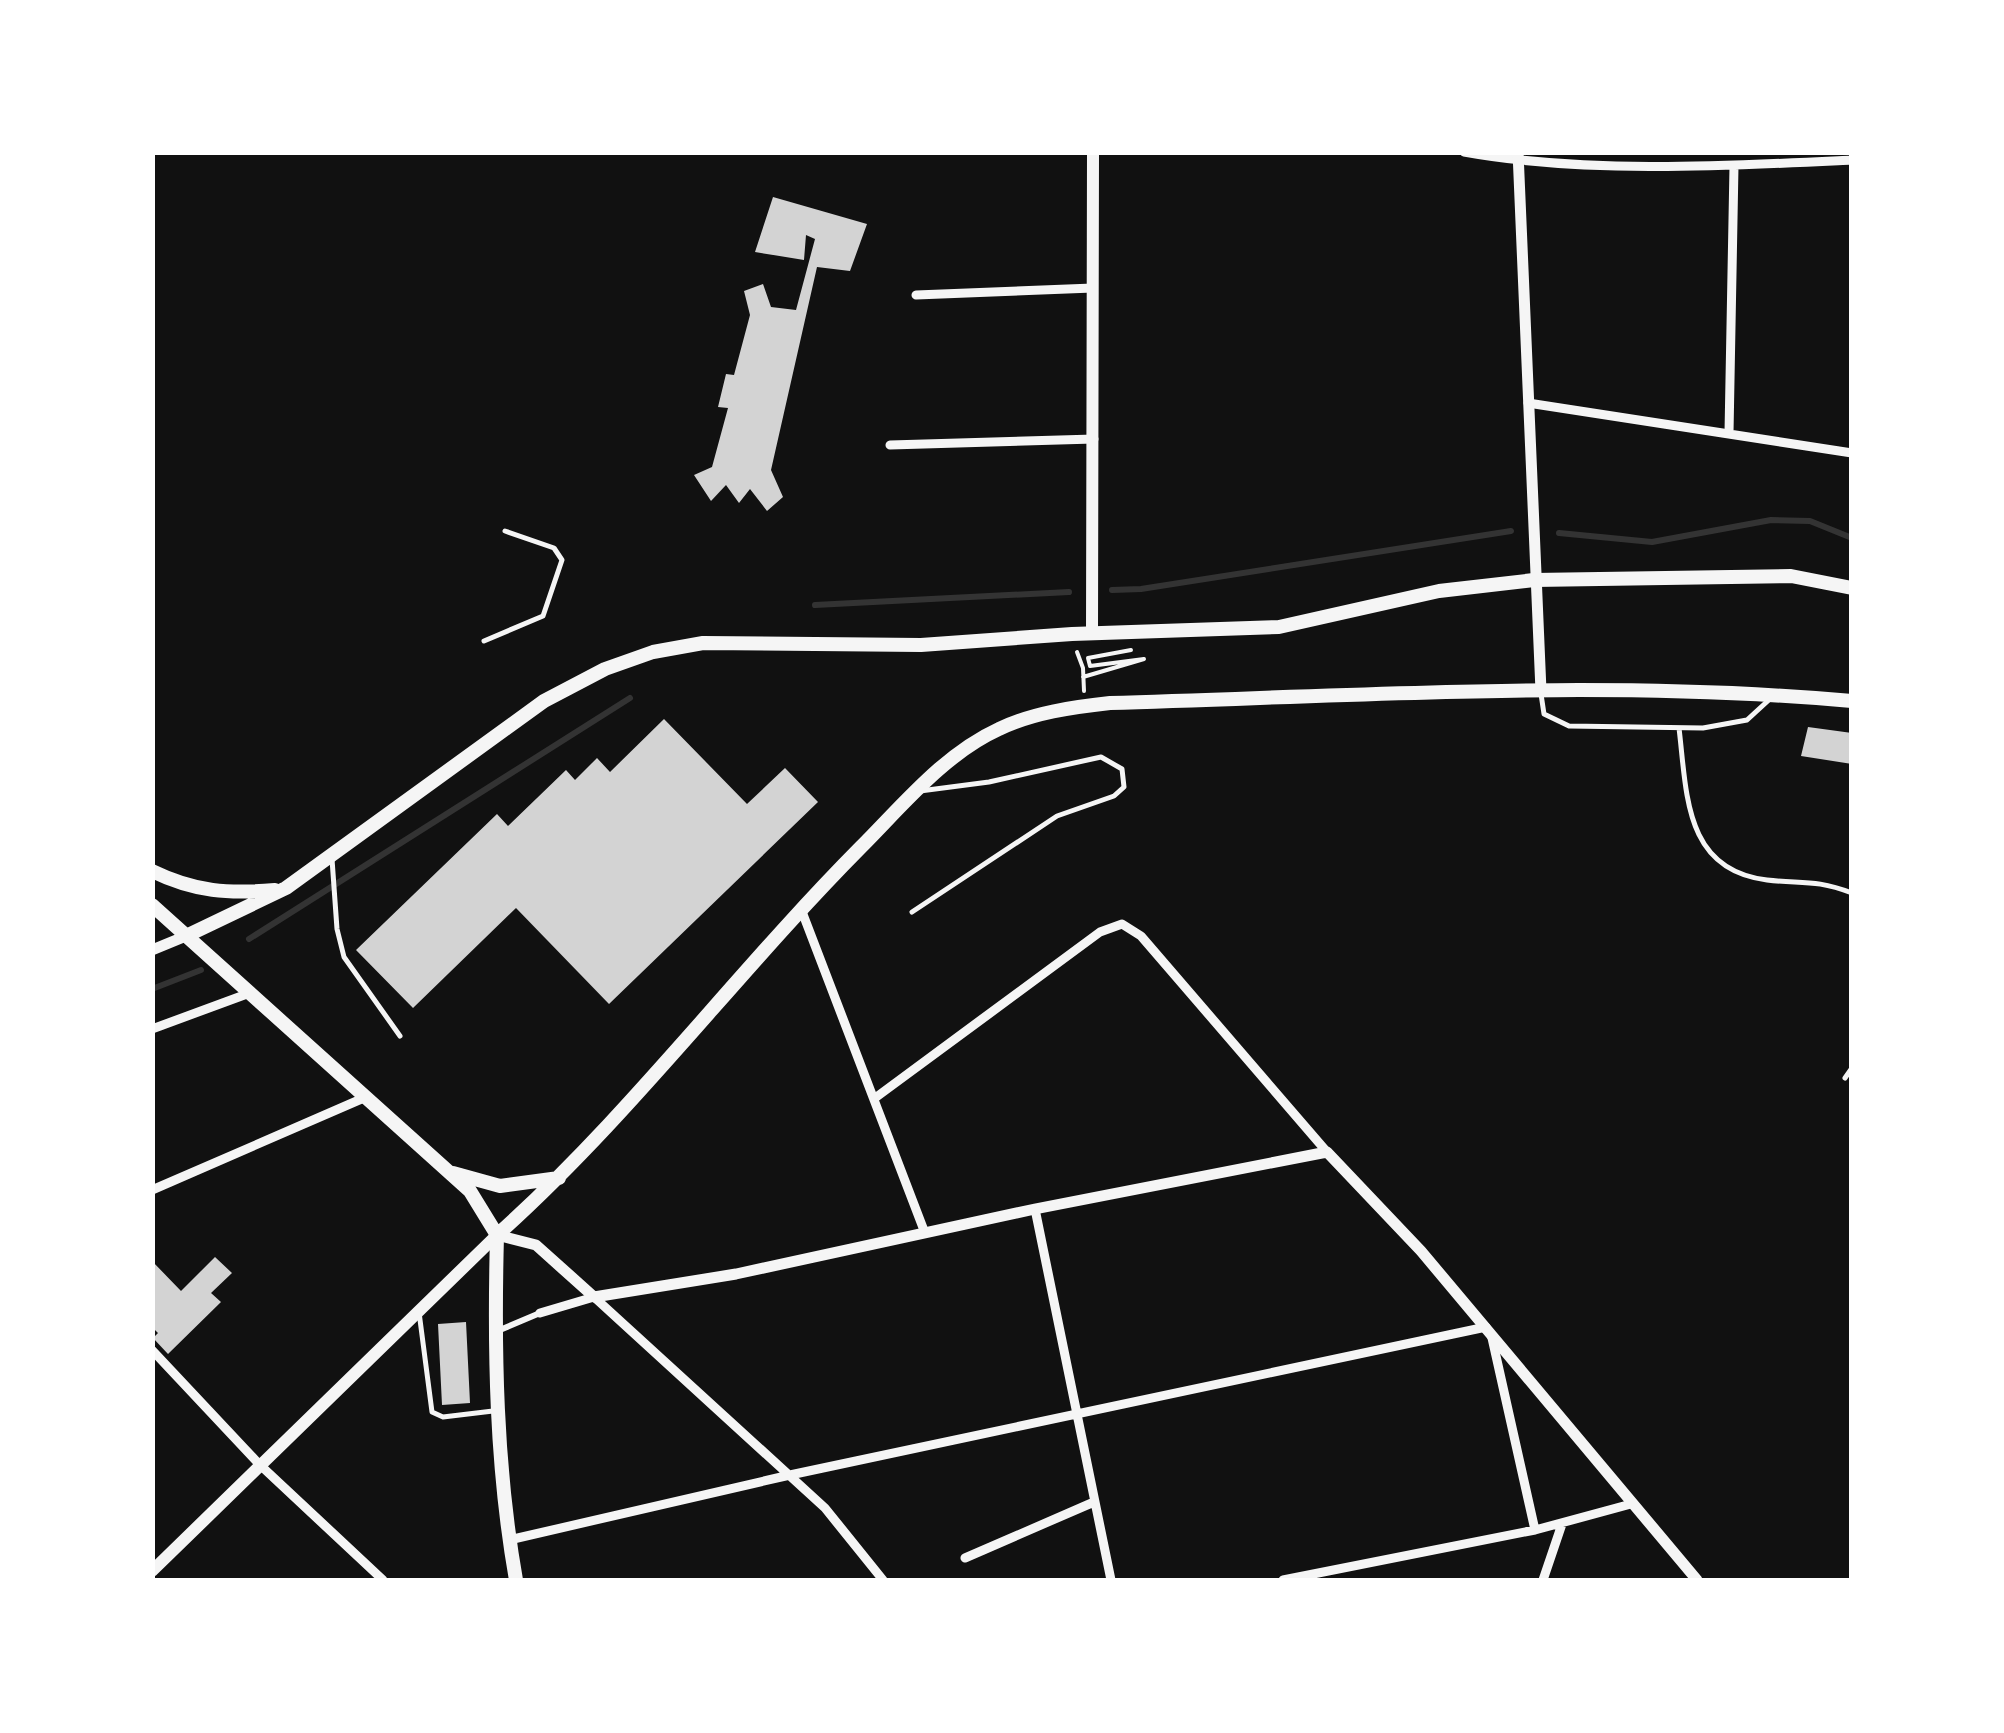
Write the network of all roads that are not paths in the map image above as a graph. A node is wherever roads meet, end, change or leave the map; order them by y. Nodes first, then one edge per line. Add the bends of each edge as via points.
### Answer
1 (1093, 152) edge
2 (1464, 152) edge
3 (1518, 157) edge
4 (1852, 160) edge
5 (1734, 166) junction
6 (1093, 288) junction
7 (916, 296) dead end
8 (1528, 403) junction
9 (1728, 433) junction
10 (1094, 439) junction
11 (890, 445) dead end
12 (1852, 454) edge
13 (505, 531) dead end
14 (1534, 580) junction
15 (1852, 588) edge
16 (1092, 634) junction
17 (484, 641) dead end
18 (1541, 691) junction
19 (1775, 694) junction
20 (1852, 702) edge
21 (1678, 728) junction
22 (917, 791) junction
23 (332, 856) junction
24 (152, 871) edge
25 (286, 888) junction
26 (1852, 893) edge
27 (152, 905) edge
28 (801, 908) junction
29 (912, 912) dead end
30 (186, 936) junction
31 (152, 950) edge
32 (248, 994) junction
33 (152, 1029) edge
34 (400, 1036) dead end
35 (1852, 1068) edge
36 (1845, 1078) dead end
37 (366, 1097) junction
38 (875, 1098) junction
39 (1327, 1152) junction
40 (447, 1171) junction
41 (562, 1177) junction
42 (152, 1190) edge
43 (1035, 1209) junction
44 (926, 1233) junction
45 (497, 1235) junction
46 (594, 1297) junction
47 (419, 1310) junction
48 (540, 1313) joint
49 (1488, 1331) junction
50 (494, 1332) junction
51 (152, 1350) edge
52 (498, 1411) junction
53 (1078, 1416) junction
54 (259, 1464) junction
55 (790, 1475) junction
56 (1094, 1502) junction
57 (1631, 1504) junction
58 (1562, 1524) junction
59 (1534, 1530) junction
60 (509, 1540) junction
61 (965, 1558) dead end
62 (152, 1571) edge
63 (383, 1580) edge
64 (516, 1580) edge
65 (884, 1580) edge
66 (1112, 1580) edge
67 (1283, 1580) edge
68 (1543, 1580) edge
69 (1696, 1580) edge

1 - 6 main road
2 - 3 street
3 - 5 street
3 - 8 street
4 - 5 street
5 - 9 street
6 - 7 street
6 - 10 main road
8 - 9 street
8 - 14 street
9 - 12 street
10 - 11 street
10 - 16 main road
13 - 17 lane via 554,548 562,560 543,616
14 - 15 main road via 1791,576
14 - 16 main road via 1439,591 1279,627
14 - 18 street
16 - 23 main road via 921,644 703,643 653,652 544,701
18 - 19 main road
18 - 21 lane via 1544,714 1569,726
18 - 22 main road via 1084,706 999,728
19 - 20 main road
19 - 21 lane via 1747,720
21 - 26 lane via 1689,814 1703,843 1732,874 1826,883
22 - 28 main road
22 - 29 lane via 1101,757 1122,768 1125,778 1114,796 1056,816
23 - 25 main road
23 - 34 lane via 344,957
24 - 25 main road via 228,894
25 - 30 main road
27 - 30 main road
28 - 38 street
28 - 41 main road
30 - 31 street
30 - 32 main road
32 - 33 street
32 - 37 main road
35 - 36 lane
37 - 40 main road
37 - 42 street
38 - 39 street via 1100,932 1122,924 1141,936
38 - 44 street
39 - 43 street
39 - 49 street
40 - 41 main road via 500,1186
40 - 45 main road via 470,1191
41 - 45 main road
43 - 44 street
43 - 53 street
44 - 46 street
45 - 46 street via 536,1246
45 - 47 main road
45 - 50 main road
46 - 48 street
46 - 55 street
47 - 52 lane via 432,1412 442,1417
47 - 54 main road
48 - 50 street
49 - 53 street
49 - 57 street
49 - 59 street
50 - 52 main road
51 - 54 street
52 - 60 main road
53 - 55 street
53 - 56 street
54 - 62 main road
54 - 63 street
55 - 60 street
55 - 65 street
56 - 61 street
56 - 66 street
57 - 58 street
57 - 69 street
58 - 59 street
58 - 68 street
59 - 67 street
60 - 64 main road

